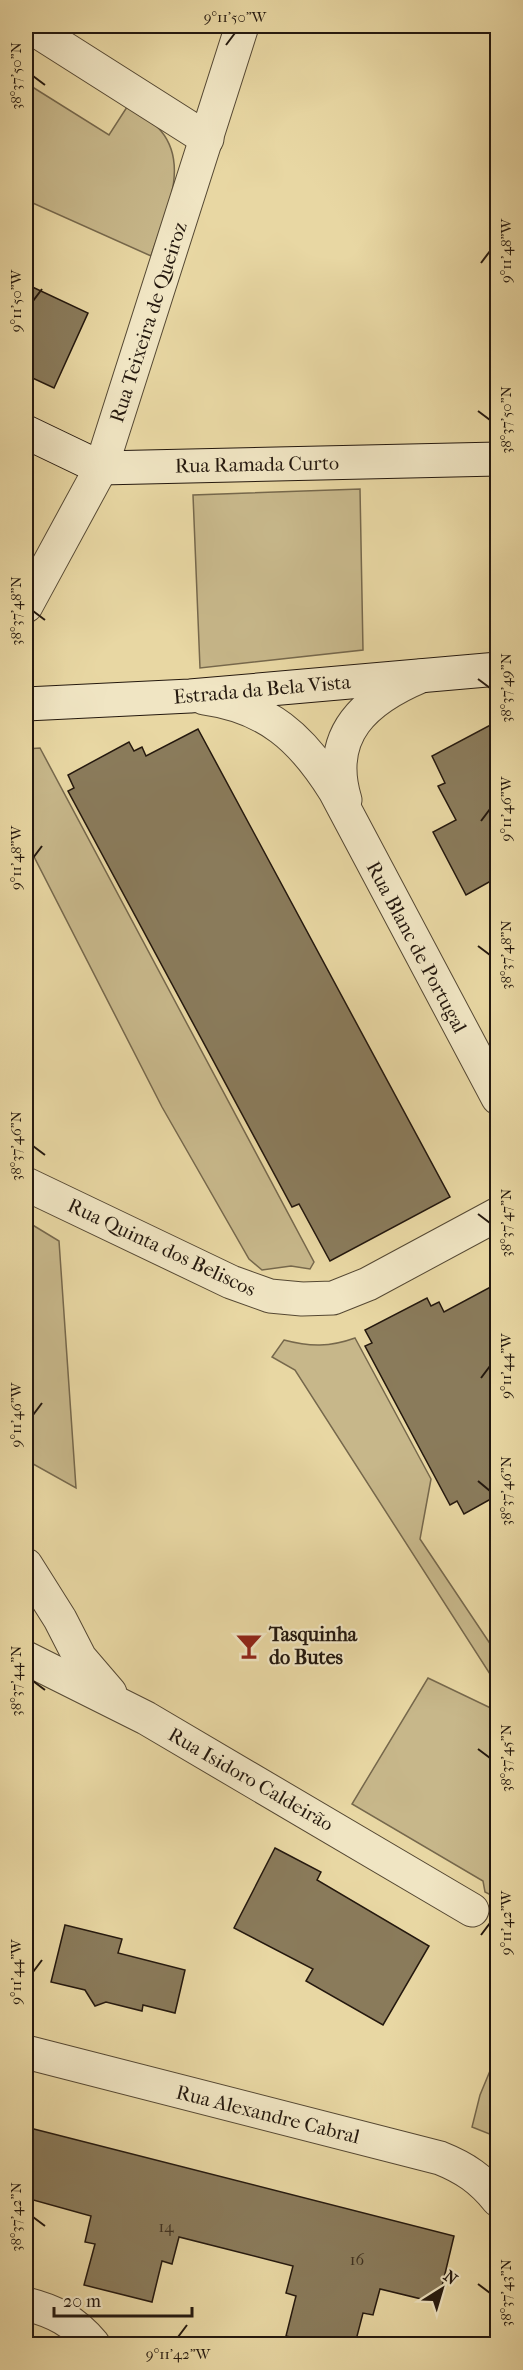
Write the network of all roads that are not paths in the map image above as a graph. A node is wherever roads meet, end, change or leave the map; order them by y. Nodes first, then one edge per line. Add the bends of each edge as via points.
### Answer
1 (29, 26) edge
2 (242, 26) edge
3 (207, 139) junction
4 (26, 432) edge
5 (498, 459) edge
6 (101, 468) junction
7 (26, 606) edge
8 (498, 669) edge
9 (427, 674) junction
10 (190, 696) junction
11 (26, 704) edge
12 (354, 828) junction
13 (498, 1098) edge
14 (26, 1184) edge
15 (498, 1215) edge
16 (26, 1565) edge
17 (26, 1658) edge
18 (146, 1718) junction
19 (472, 1910) dead end
20 (26, 2052) edge
21 (498, 2200) edge
22 (26, 2304) edge
23 (93, 2344) edge

1 - 3 street
2 - 3 street, Rua Teixeira de Queiroz
3 - 6 street, Rua Teixeira de Queiroz
4 - 6 street, Rua Ramada Curto
5 - 6 street, Rua Ramada Curto
6 - 7 street, Rua Teixeira de Queiroz
8 - 9 street, Estrada da Bela Vista
9 - 10 street, Estrada da Bela Vista
9 - 12 street, Rua Blanc de Portugal via 376,699 346,737 340,758 341,785
10 - 11 street, Estrada da Bela Vista
10 - 12 street, Rua Blanc de Portugal via 228,701 256,711 280,726 319,766
12 - 13 street, Rua Blanc de Portugal
14 - 15 street, Rua Quinta dos Beliscos via 231,1282 270,1296 302,1299 333,1298 368,1284
16 - 18 street via 94,1676 113,1696
17 - 18 street, Rua Isidoro Caldeirão
18 - 19 street, Rua Isidoro Caldeirão
20 - 21 street, Rua Alexandre Cabral via 440,2158 463,2167
22 - 23 street via 48,2309 72,2322

